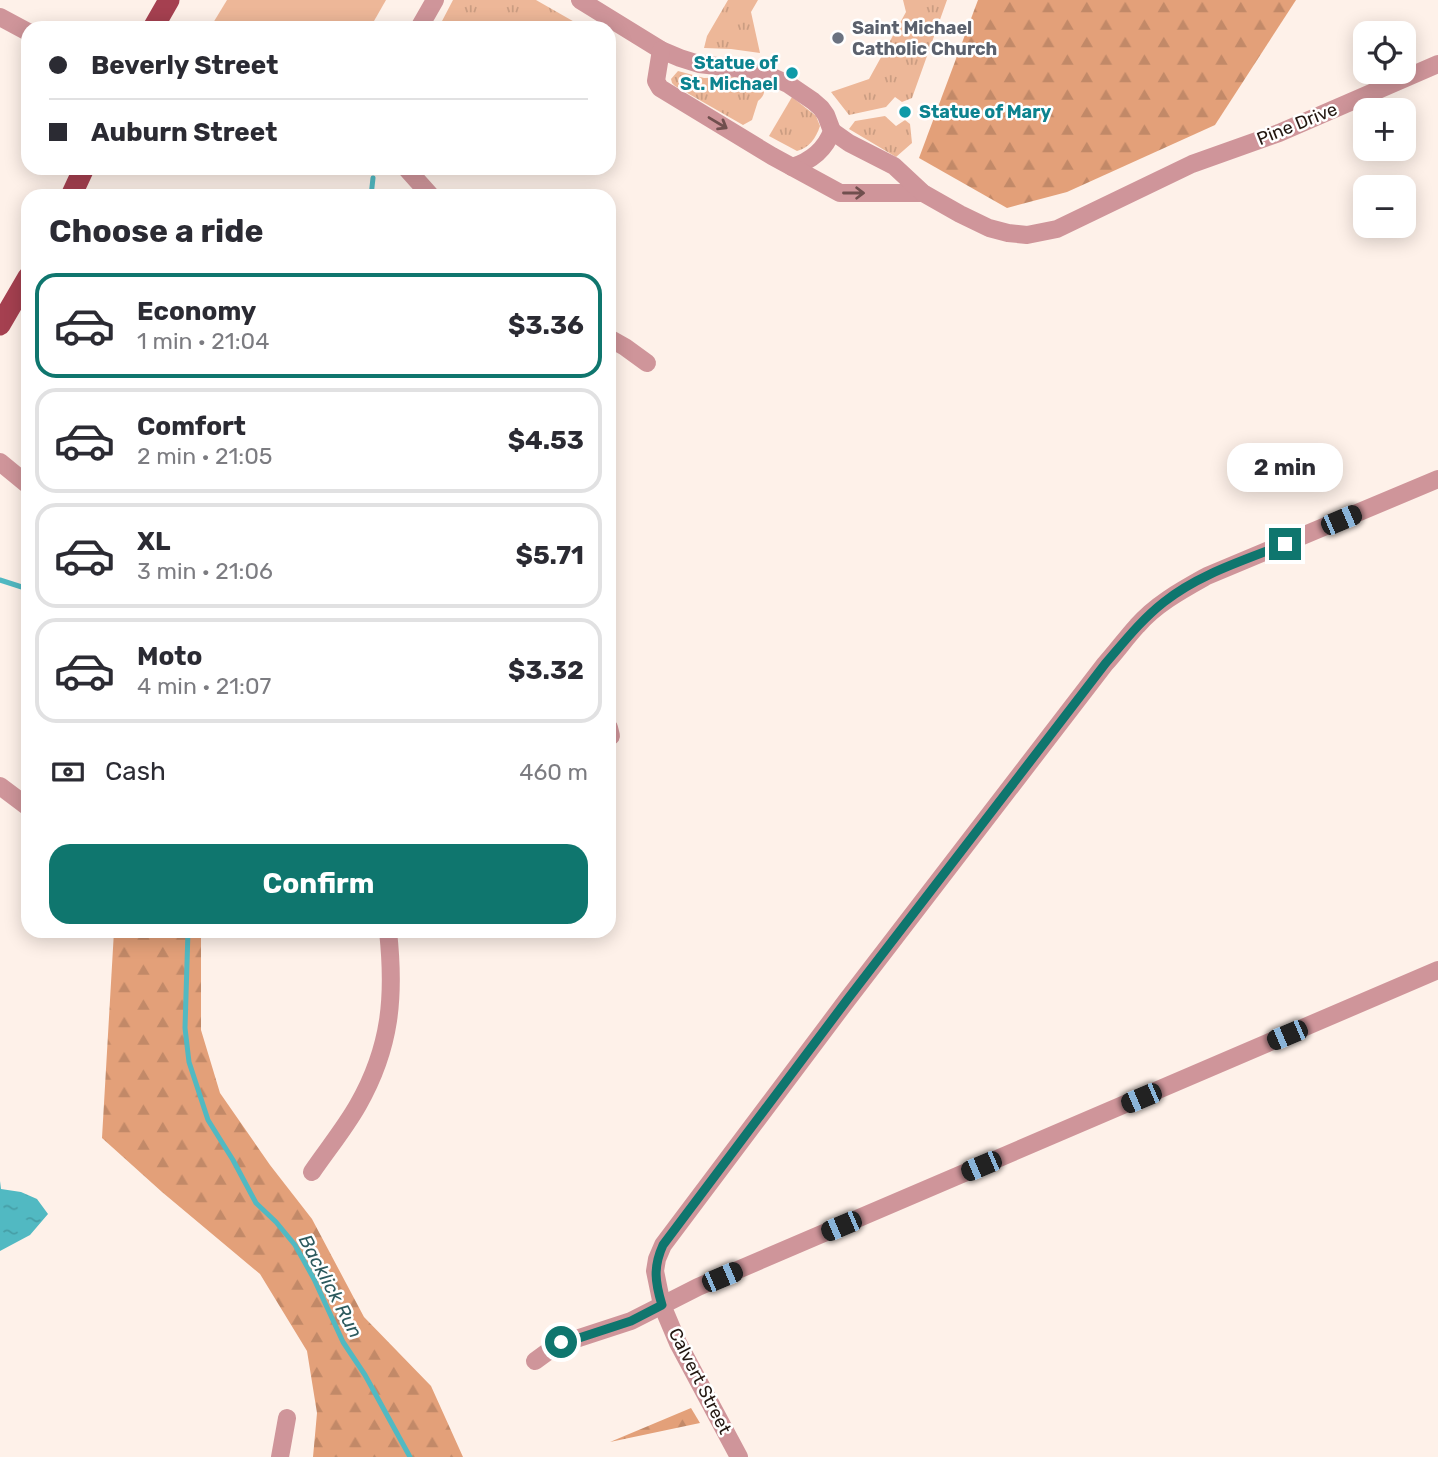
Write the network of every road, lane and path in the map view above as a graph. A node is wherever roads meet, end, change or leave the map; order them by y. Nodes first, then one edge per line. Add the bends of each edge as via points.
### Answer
1 (169, 0) edge
2 (435, 0) edge
3 (580, 0) edge
4 (0, 17) edge
5 (157, 21) edge
6 (423, 21) edge
7 (614, 21) edge
8 (616, 22) edge
9 (21, 28) edge
10 (661, 50) junction
11 (1438, 64) edge
12 (832, 131) junction
13 (792, 167) junction
14 (412, 175) edge
15 (423, 189) edge
16 (923, 194) junction
17 (21, 289) edge
18 (0, 326) edge
19 (616, 342) edge
20 (646, 363) dead end
21 (0, 462) edge
22 (21, 479) edge
23 (1438, 479) edge
24 (0, 786) edge
25 (21, 802) edge
26 (389, 938) edge
27 (1438, 970) edge
28 (312, 1172) dead end
29 (662, 1305) junction
30 (535, 1361) dead end
31 (287, 1418) dead end
32 (280, 1457) edge
33 (739, 1457) edge

1 - 5 main road
2 - 6 street
3 - 7 street
4 - 9 street
8 - 10 street
10 - 12 street via 788,84 821,108
10 -> 13 street via 656,81 660,88
11 - 16 street, Pine Drive via 1279,133 1192,164 1057,229 1027,235 1008,233
12 - 13 street via 817,154
12 - 16 street via 894,166
13 -> 16 street via 840,193
14 - 15 street
17 - 18 main road
19 - 20 street
21 - 22 street
23 - 29 street, Calvert Street via 1207,576 1138,625 663,1245 655,1271
24 - 25 street
26 - 28 street via 392,987 382,1050 357,1107
27 - 29 street
29 - 30 street via 631,1321 561,1342
29 - 33 street, Calvert Street
31 - 32 street

